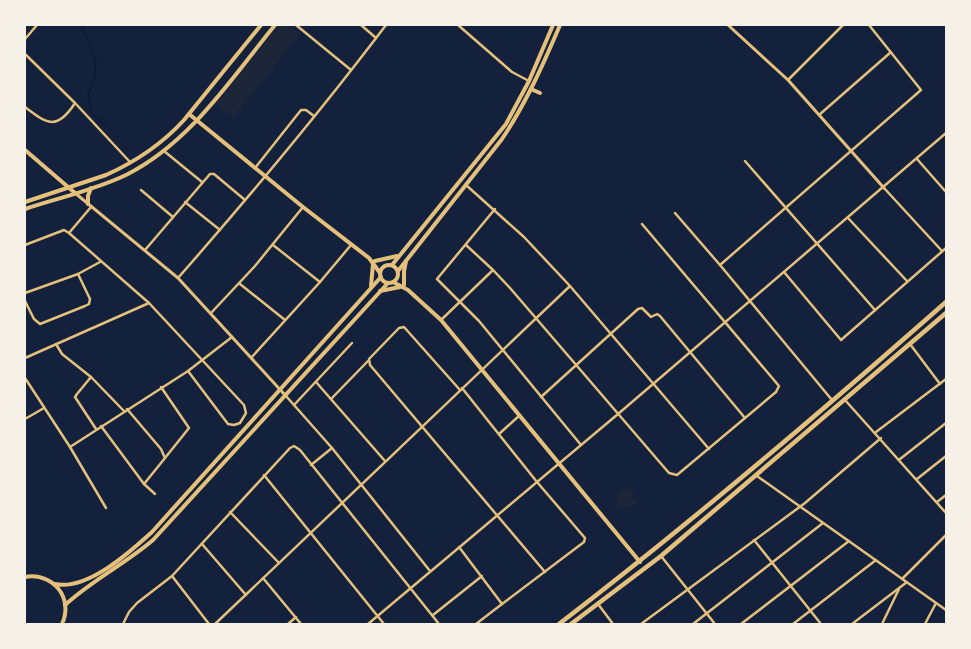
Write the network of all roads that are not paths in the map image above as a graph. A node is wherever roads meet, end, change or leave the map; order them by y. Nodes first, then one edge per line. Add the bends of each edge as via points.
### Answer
1 (37, 25) edge
2 (261, 25) edge
3 (275, 25) edge
4 (296, 25) edge
5 (361, 25) edge
6 (386, 25) edge
7 (458, 25) edge
8 (553, 25) edge
9 (560, 25) edge
10 (728, 25) edge
11 (843, 25) edge
12 (869, 25) edge
13 (376, 38) junction
14 (25, 39) edge
15 (891, 52) junction
16 (25, 54) edge
17 (28, 57) junction
18 (25, 60) edge
19 (352, 70) junction
20 (788, 80) junction
21 (529, 81) junction
22 (527, 87) junction
23 (532, 90) junction
24 (540, 94) dead end
25 (74, 103) junction
26 (25, 107) edge
27 (189, 114) junction
28 (819, 114) junction
29 (314, 116) junction
30 (197, 120) junction
31 (946, 133) edge
32 (502, 139) junction
33 (508, 144) dead end
34 (25, 150) edge
35 (164, 151) junction
36 (851, 151) junction
37 (917, 159) junction
38 (745, 161) dead end
39 (130, 162) junction
40 (481, 165) junction
41 (255, 168) junction
42 (487, 170) dead end
43 (265, 176) junction
44 (202, 182) junction
45 (466, 185) junction
46 (69, 188) junction
47 (91, 188) junction
48 (884, 188) junction
49 (142, 190) dead end
50 (946, 192) edge
51 (75, 193) junction
52 (245, 200) junction
53 (25, 202) edge
54 (186, 202) junction
55 (89, 205) junction
56 (303, 207) junction
57 (786, 207) junction
58 (25, 209) edge
59 (495, 210) junction
60 (674, 213) dead end
61 (173, 217) junction
62 (848, 218) junction
63 (642, 224) dead end
64 (220, 230) junction
65 (69, 233) junction
66 (351, 244) junction
67 (817, 244) junction
68 (25, 245) edge
69 (273, 245) junction
70 (466, 245) junction
71 (946, 248) edge
72 (145, 250) junction
73 (942, 251) junction
74 (400, 255) junction
75 (408, 257) junction
76 (100, 262) junction
77 (374, 262) junction
78 (386, 265) junction
79 (392, 265) junction
80 (720, 265) junction
81 (493, 270) junction
82 (784, 272) junction
83 (78, 274) junction
84 (398, 274) junction
85 (380, 275) junction
86 (178, 278) junction
87 (320, 282) junction
88 (390, 282) junction
89 (907, 282) junction
90 (239, 283) junction
91 (404, 286) junction
92 (570, 286) junction
93 (370, 290) junction
94 (380, 292) junction
95 (25, 293) edge
96 (750, 300) junction
97 (25, 301) edge
98 (461, 301) junction
99 (946, 302) edge
100 (149, 304) junction
101 (875, 310) junction
102 (211, 313) junction
103 (946, 313) edge
104 (536, 319) junction
105 (285, 320) junction
106 (441, 320) junction
107 (726, 321) junction
108 (611, 333) junction
109 (232, 337) junction
110 (352, 342) dead end
111 (56, 344) junction
112 (910, 344) junction
113 (502, 350) junction
114 (690, 352) junction
115 (25, 358) edge
116 (251, 358) junction
117 (203, 360) junction
118 (368, 361) junction
119 (576, 365) junction
120 (482, 369) junction
121 (188, 371) junction
122 (25, 378) edge
123 (91, 378) junction
124 (946, 379) edge
125 (316, 382) junction
126 (654, 383) junction
127 (940, 384) junction
128 (161, 388) junction
129 (461, 389) junction
130 (280, 390) junction
131 (286, 396) junction
132 (541, 397) junction
133 (331, 399) junction
134 (845, 400) junction
135 (833, 401) junction
136 (294, 405) junction
137 (44, 408) junction
138 (126, 410) junction
139 (618, 414) junction
140 (520, 416) junction
141 (745, 418) junction
142 (25, 419) edge
143 (946, 423) edge
144 (101, 426) junction
145 (423, 426) junction
146 (96, 430) junction
147 (876, 432) junction
148 (499, 434) junction
149 (881, 438) junction
150 (581, 445) junction
151 (70, 447) junction
152 (332, 448) junction
153 (709, 449) junction
154 (946, 456) edge
155 (165, 458) junction
156 (900, 459) junction
157 (386, 461) junction
158 (559, 463) junction
159 (311, 466) junction
160 (264, 475) junction
161 (757, 476) junction
162 (917, 479) junction
163 (537, 482) junction
164 (144, 484) junction
165 (361, 484) junction
166 (155, 494) dead end
167 (946, 495) edge
168 (937, 502) junction
169 (342, 503) junction
170 (800, 506) junction
171 (106, 508) dead end
172 (230, 512) junction
173 (946, 513) edge
174 (497, 515) junction
175 (823, 523) junction
176 (310, 533) junction
177 (946, 535) edge
178 (754, 540) junction
179 (849, 541) junction
180 (202, 544) junction
181 (459, 547) junction
182 (661, 556) junction
183 (876, 560) junction
184 (640, 562) junction
185 (279, 563) junction
186 (772, 563) junction
187 (430, 571) junction
188 (545, 572) junction
189 (172, 576) junction
190 (482, 576) junction
191 (25, 577) edge
192 (264, 578) junction
193 (902, 579) junction
194 (907, 582) junction
195 (55, 584) junction
196 (791, 586) junction
197 (411, 588) junction
198 (900, 588) junction
199 (688, 589) junction
200 (246, 595) junction
201 (936, 603) junction
202 (502, 604) junction
203 (598, 604) junction
204 (65, 605) junction
205 (811, 610) junction
206 (946, 610) edge
207 (707, 614) junction
208 (377, 616) junction
209 (433, 616) junction
210 (296, 617) junction
211 (62, 624) edge
212 (123, 624) edge
213 (209, 624) edge
214 (215, 624) edge
215 (288, 624) edge
216 (301, 624) edge
217 (368, 624) edge
218 (384, 624) edge
219 (439, 624) edge
220 (476, 624) edge
221 (559, 624) edge
222 (571, 624) edge
223 (613, 624) edge
224 (641, 624) edge
225 (693, 624) edge
226 (715, 624) edge
227 (741, 624) edge
228 (793, 624) edge
229 (821, 624) edge
230 (852, 624) edge
231 (882, 624) edge
232 (925, 624) edge

1 - 14 street
2 - 27 main road
3 - 30 main road
4 - 19 street
5 - 13 street
6 - 13 street
7 - 21 street via 512,72
8 - 21 main road
9 - 23 main road
10 - 20 street
11 - 20 street
12 - 15 street
13 - 19 street
15 - 28 street
15 - 36 street via 922,90
16 - 17 street
17 - 18 street
17 - 25 street
19 - 29 street
20 - 28 street
21 - 22 main road
22 - 23 main road
22 - 74 main road via 501,130
23 - 24 main road
23 - 32 main road
25 - 26 street via 62,118 48,122
25 - 39 street
27 - 30 main road
27 - 39 main road via 172,133
28 - 36 street
29 - 41 street via 301,110
29 - 43 street
30 - 35 main road
30 - 41 main road
31 - 37 street
32 - 33 main road
32 - 40 main road
34 - 46 main road
35 - 44 street
35 - 47 main road via 125,175
36 - 48 street
36 - 57 street
37 - 48 street
37 - 50 street
38 - 57 street
39 - 46 main road via 106,175
40 - 42 main road
40 - 45 main road
41 - 43 main road
43 - 52 street
43 - 56 main road
44 - 52 street via 208,174 214,174
44 - 54 street
45 - 59 street
45 - 75 main road
46 - 51 main road
46 - 53 main road
47 - 51 main road
47 - 55 main road
48 - 62 street
48 - 73 street
49 - 61 street
51 - 55 street
51 - 58 main road
52 - 64 street
54 - 61 street
54 - 64 street
55 - 65 street
55 - 72 street
56 - 66 main road
56 - 69 street
57 - 67 street
57 - 80 street
59 - 70 street
59 - 92 street
60 - 80 street
61 - 72 street
62 - 67 street
62 - 89 street
63 - 107 street
64 - 86 street
65 - 68 street via 64,230
65 - 76 street
66 - 77 main road
66 - 87 street
67 - 82 street
67 - 101 street
69 - 87 street
69 - 90 street
70 - 81 street
70 - 98 street via 437,279
71 - 73 street
72 - 86 street
73 - 89 street
74 - 77 main road
74 - 79 main road
75 - 84 main road
75 - 91 main road
76 - 83 street
76 - 100 street
77 - 78 main road
77 - 85 main road
77 - 93 main road
78 - 79 main road
78 - 85 main road
79 - 84 main road
80 - 96 street
81 - 98 street
81 - 104 street
82 - 96 street
82 - 101 street via 841,340
83 - 95 street
83 - 97 street via 90,298 89,304 40,324
84 - 88 main road
84 - 91 main road
85 - 88 main road
85 - 93 main road
86 - 102 street
87 - 105 street
88 - 91 main road
88 - 94 main road
89 - 101 street
90 - 102 street
90 - 105 street
91 - 94 main road
91 - 106 main road
92 - 104 street
92 - 108 street
93 - 130 main road
94 - 131 main road
96 - 107 street
96 - 135 street
98 - 106 street
98 - 113 street
99 - 135 highway
100 - 111 street
100 - 117 street
102 - 109 street
103 - 112 highway
104 - 113 street
104 - 119 street
105 - 116 street
106 - 120 main road
107 - 114 street
107 - 141 street via 779,386
108 - 114 street via 642,308 651,316 659,315
108 - 119 street
108 - 126 street
109 - 116 street
109 - 117 street
110 - 125 street
111 - 115 street
111 - 123 street via 65,357
112 - 127 street
112 - 134 highway
113 - 120 street
113 - 132 street
114 - 126 street
114 - 141 street
116 - 130 street
117 - 121 street
117 - 121 street via 245,406 245,416 238,424 227,422
118 - 129 street via 397,329 404,327
118 - 133 street
118 - 145 street
119 - 132 street
119 - 139 street
120 - 129 street
120 - 140 main road
121 - 128 street
122 - 137 street
123 - 138 street
123 - 146 street via 75,398
124 - 127 street
125 - 133 street
125 - 136 street
126 - 139 street
126 - 153 street
127 - 147 street
128 - 138 street
128 - 155 street via 189,428
129 - 145 street
129 - 148 street
130 - 131 street
130 - 195 main road via 139,544 86,580 68,586
131 - 136 street
131 - 204 main road via 154,540
132 - 150 street
133 - 157 street
134 - 147 street
134 - 161 highway
135 - 184 highway
136 - 152 street
137 - 142 street
137 - 151 street
138 - 144 street
138 - 155 street via 161,449
139 - 150 street
139 - 153 street via 673,475 679,475
140 - 148 street
140 - 158 main road
141 - 153 street
143 - 156 street
144 - 146 street
144 - 164 street
145 - 157 street
145 - 174 street
146 - 151 street
147 - 149 street
148 - 163 street
149 - 156 street
149 - 170 street
150 - 158 street
151 - 171 street
152 - 159 street
152 - 165 street
154 - 162 street
155 - 164 street
156 - 162 street
157 - 165 street
158 - 163 street
158 - 184 main road
159 - 160 street via 297,447 292,446
159 - 169 street
160 - 172 street
160 - 176 street
161 - 170 street
161 - 182 highway
162 - 168 street
163 - 174 street
163 - 188 street via 585,538
164 - 166 street
165 - 169 street
165 - 187 street
167 - 168 street
168 - 173 street
169 - 176 street
169 - 197 street
170 - 175 street
170 - 178 street
172 - 180 street
172 - 185 street
174 - 181 street
174 - 188 street
175 - 179 street
175 - 186 street
176 - 185 street
176 - 208 street
177 - 193 street
178 - 186 street
178 - 199 street
179 - 183 street
179 - 196 street
180 - 189 street
180 - 200 street
181 - 187 street
181 - 190 street
182 - 199 street
182 - 203 highway
183 - 193 street
183 - 205 street
184 - 221 highway
185 - 192 street
186 - 196 street
186 - 207 street
187 - 197 street
188 - 202 street
189 - 212 street via 137,603
189 - 213 street
190 - 202 street
190 - 209 street
191 - 195 main road via 39,576
192 - 200 street
192 - 210 street
193 - 194 street
194 - 198 street
194 - 201 street
195 - 204 main road
196 - 205 street
196 - 227 street
197 - 208 street
197 - 209 street
198 - 230 street
198 - 231 street
199 - 207 street
199 - 224 street
200 - 214 street
201 - 206 street
201 - 232 street
202 - 220 street
203 - 222 highway
203 - 223 street
204 - 211 main road
205 - 228 street
205 - 229 street
207 - 225 street
207 - 226 street
208 - 217 street
208 - 218 street
209 - 219 street
210 - 215 street
210 - 216 street

